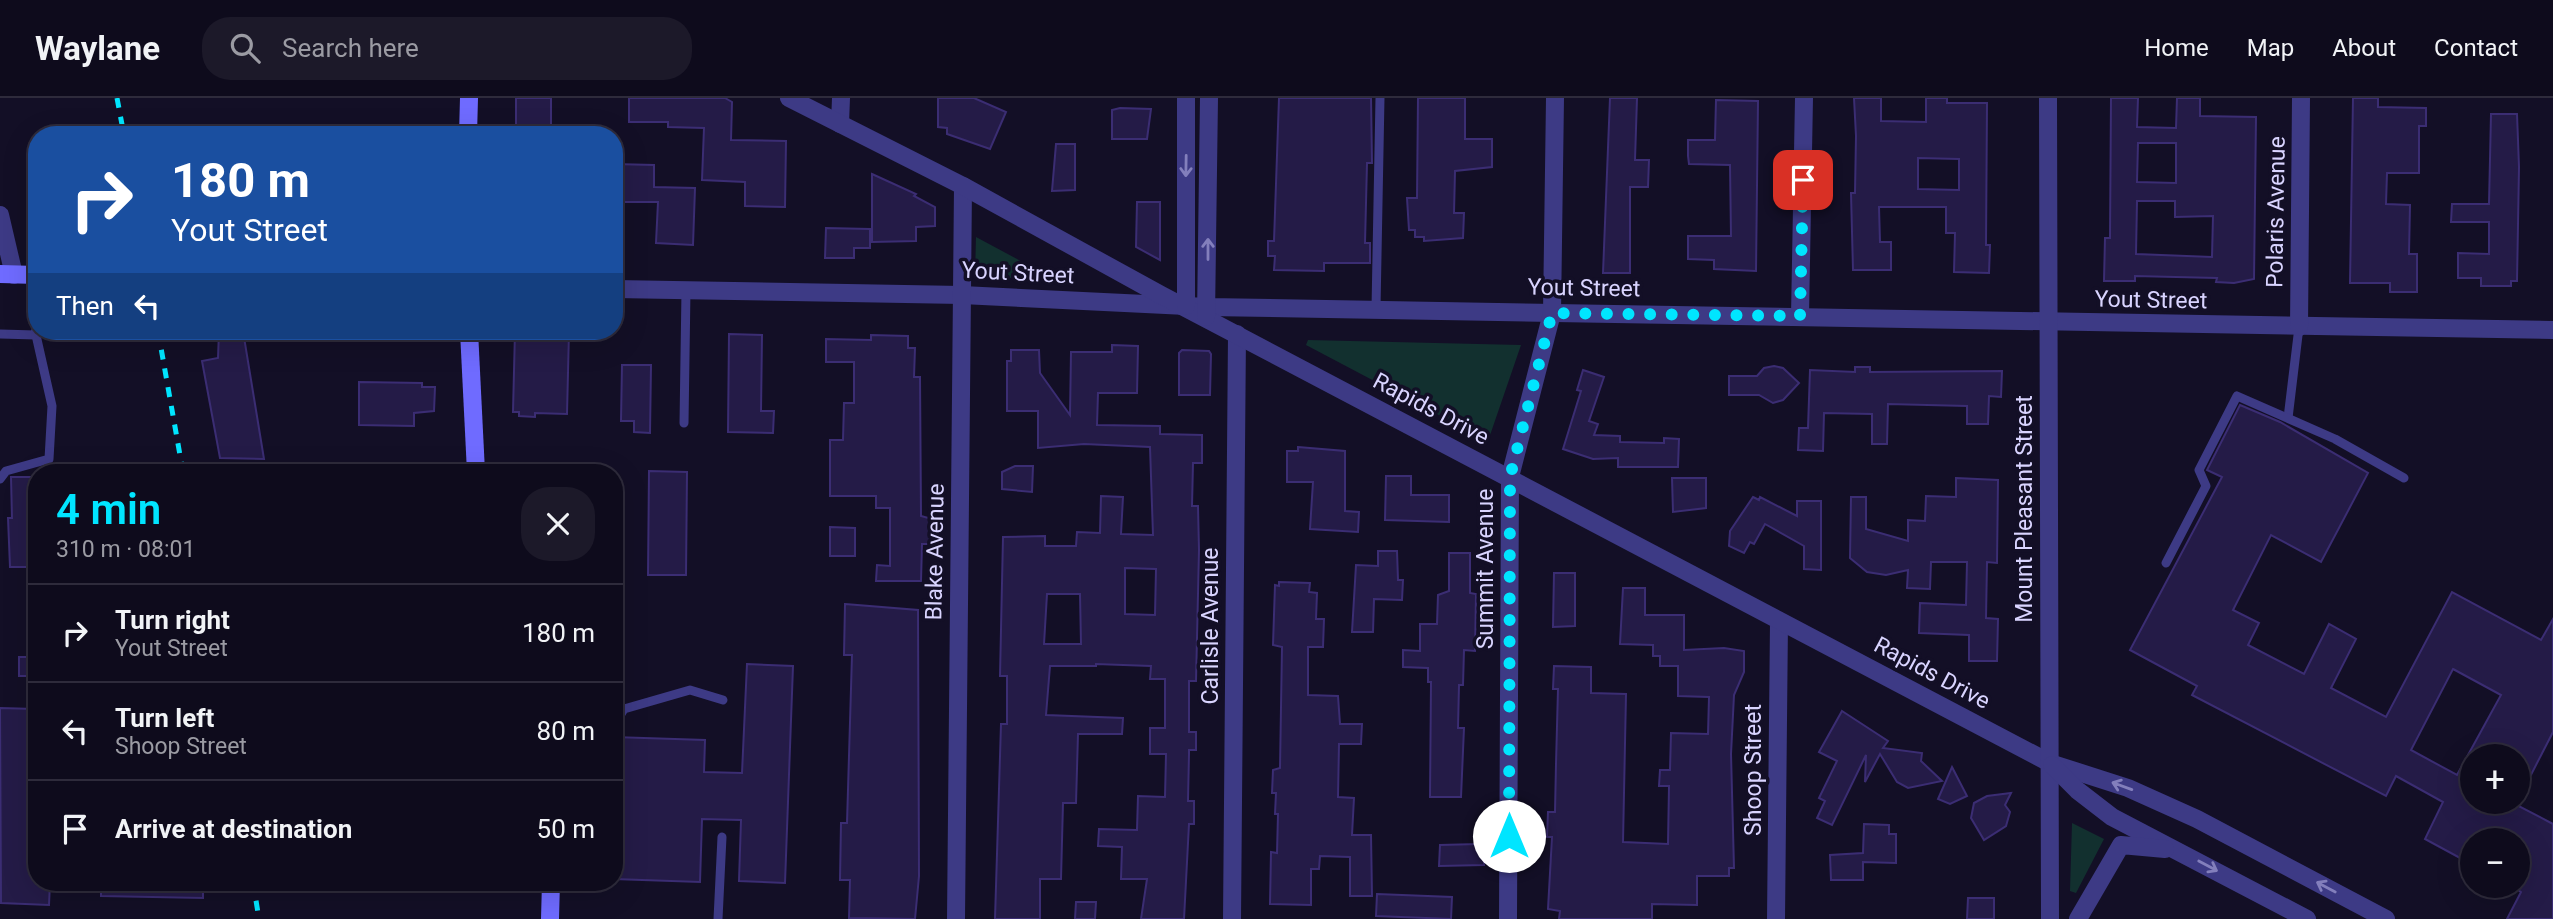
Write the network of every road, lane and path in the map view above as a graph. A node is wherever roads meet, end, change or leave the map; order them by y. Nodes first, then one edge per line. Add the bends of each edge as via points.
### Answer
1 (469, 98) edge
2 (789, 98) edge
3 (841, 98) edge
4 (1186, 98) edge
5 (1209, 98) edge
6 (1380, 98) edge
7 (1555, 98) edge
8 (1804, 98) edge
9 (2048, 98) edge
10 (2301, 98) edge
11 (840, 124) junction
12 (468, 126) edge
13 (963, 186) junction
14 (0, 215) edge
15 (7, 274) edge
16 (28, 275) edge
17 (623, 289) edge
18 (687, 290) junction
19 (962, 295) junction
20 (1186, 306) junction
21 (1377, 309) junction
22 (1206, 312) junction
23 (1552, 313) junction
24 (1800, 316) junction
25 (2047, 323) junction
26 (2299, 327) junction
27 (2553, 330) edge
28 (0, 334) edge
29 (1237, 334) junction
30 (28, 335) edge
31 (37, 340) edge
32 (470, 340) edge
33 (2288, 418) junction
34 (684, 423) dead end
35 (31, 464) edge
36 (477, 464) edge
37 (28, 465) edge
38 (1510, 477) junction
39 (2404, 478) dead end
40 (0, 479) edge
41 (2166, 563) dead end
42 (1779, 621) junction
43 (723, 699) dead end
44 (623, 711) edge
45 (2050, 762) junction
46 (722, 837) dead end
47 (2180, 851) junction
48 (551, 891) edge
49 (550, 919) edge
50 (718, 919) edge
51 (957, 919) edge
52 (1232, 919) edge
53 (1508, 919) edge
54 (1776, 919) edge
55 (2050, 919) edge
56 (2077, 919) edge
57 (2307, 919) edge
58 (2386, 919) edge

1 - 12 main road
2 - 11 street, Rapids Drive
3 - 11 street
4 -> 20 street
22 -> 5 street
6 - 21 lane
7 - 23 street, Summit Avenue
8 - 24 street
9 - 25 street, Mount Pleasant Street
10 - 26 street, Polaris Avenue
11 - 13 street, Rapids Drive
13 - 19 street, Blake Avenue
13 - 20 street, Rapids Drive
14 - 15 street
15 - 16 main road
17 - 18 street, Yout Street
18 - 19 street, Yout Street
18 - 34 lane
19 - 20 street, Yout Street
19 - 51 street, Blake Avenue
20 - 22 street, Rapids Drive
21 - 22 street, Yout Street
21 - 23 street, Yout Street
22 - 29 street, Rapids Drive
23 - 24 street, Yout Street
23 - 38 street, Summit Avenue
24 - 25 street, Yout Street
25 - 26 street, Yout Street
25 - 45 street, Mount Pleasant Street
26 - 27 street, Yout Street
26 - 33 lane
28 - 30 lane
29 - 38 street, Rapids Drive
29 - 52 street, Carlisle Avenue
31 - 35 lane via 52,406 49,459
32 - 36 main road
33 - 39 lane
33 - 41 lane via 2237,396 2199,470 2206,486
37 - 40 lane via 6,471
38 - 42 street, Rapids Drive
38 - 53 street, Summit Avenue
42 - 45 street, Rapids Drive
42 - 54 street, Shoop Street
43 - 44 lane via 690,690
45 - 47 street, Rapids Drive via 2112,817
45 - 55 street, Mount Pleasant Street
58 -> 45 street, Rapids Drive via 2197,819 2128,788
46 - 50 lane
47 - 56 street via 2121,845
47 -> 57 street, Rapids Drive
48 - 49 main road

